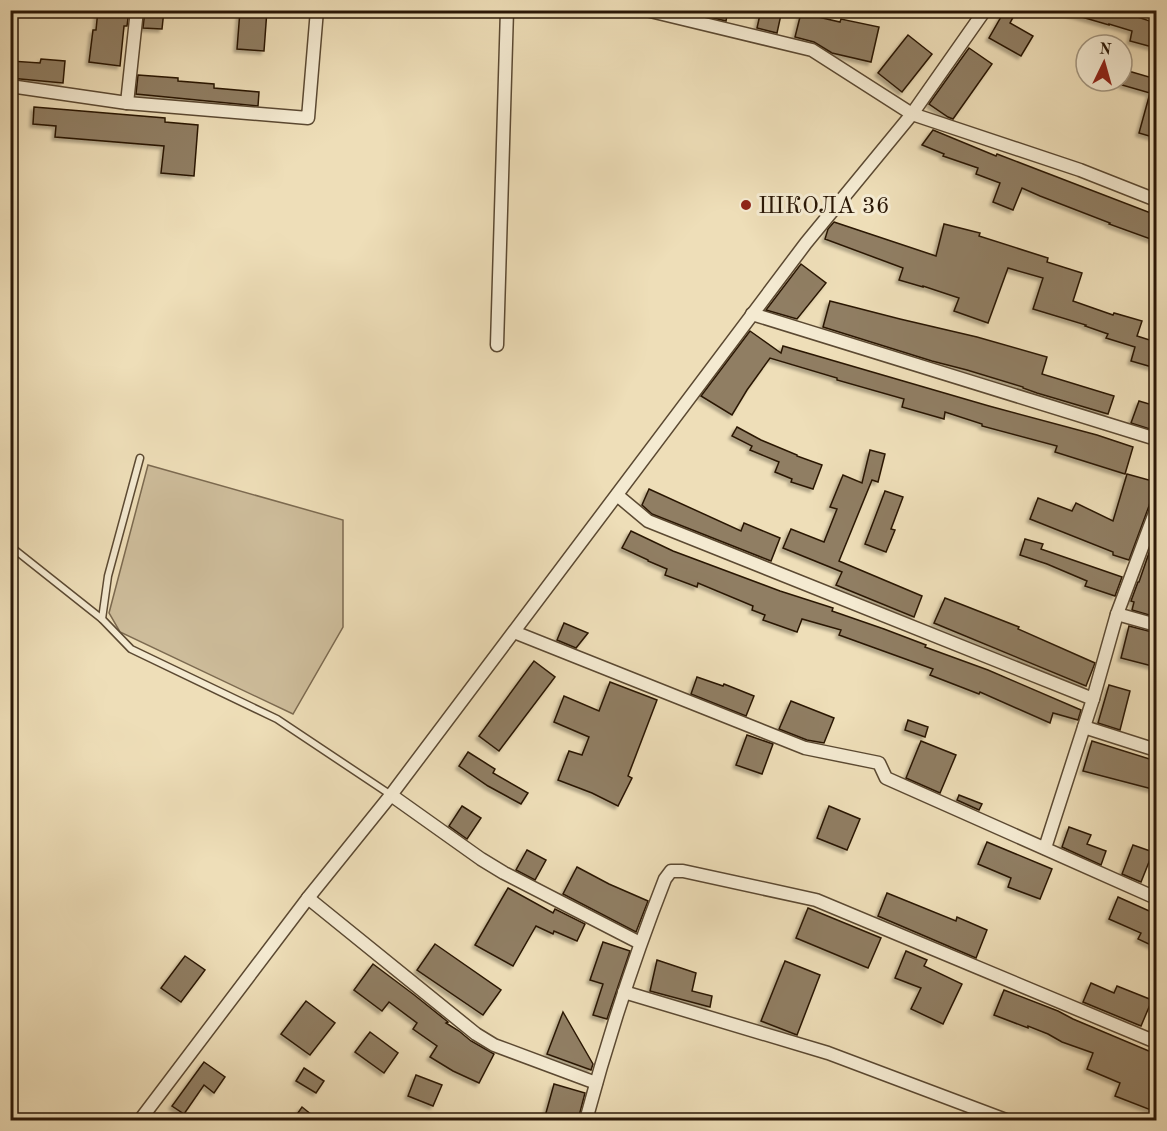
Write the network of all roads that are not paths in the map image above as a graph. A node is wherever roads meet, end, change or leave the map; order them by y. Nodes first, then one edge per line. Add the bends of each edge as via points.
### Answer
1 (137, 10) edge
2 (317, 10) edge
3 (507, 10) edge
4 (646, 10) edge
5 (985, 10) edge
6 (10, 86) edge
7 (127, 103) junction
8 (912, 114) junction
9 (1156, 200) edge
10 (752, 314) junction
11 (497, 345) dead end
12 (1156, 440) edge
13 (140, 458) dead end
14 (617, 495) junction
15 (1156, 510) edge
16 (10, 546) edge
17 (1117, 614) junction
18 (102, 619) junction
19 (1156, 625) edge
20 (514, 632) junction
21 (1093, 699) junction
22 (1084, 727) junction
23 (1156, 750) edge
24 (391, 795) junction
25 (1045, 848) junction
26 (308, 898) junction
27 (1156, 898) edge
28 (640, 943) junction
29 (624, 992) junction
30 (1156, 1042) edge
31 (596, 1083) junction
32 (145, 1119) edge
33 (586, 1120) edge
34 (1006, 1120) edge

1 - 7 street
2 - 7 street via 308,118
3 - 11 street
4 - 8 street via 812,50
5 - 8 street
6 - 7 street
8 - 9 street via 1080,170
8 - 10 street
10 - 12 street
10 - 14 street
13 - 18 lane via 108,576
14 - 20 street
14 - 21 street via 648,522
15 - 17 street
16 - 18 lane
17 - 19 street
17 - 21 street
18 - 24 lane via 131,650 277,719
20 - 24 street
20 - 25 street via 805,748 879,763 886,778
21 - 22 street
22 - 23 street
22 - 25 street
24 - 26 street
24 - 28 street via 481,860
25 - 27 street
26 - 31 street via 476,1034 494,1045
26 - 32 street
28 - 29 street
28 - 30 street via 665,879 671,871 682,871 816,900
29 - 31 street
29 - 34 street via 828,1053
31 - 33 street

